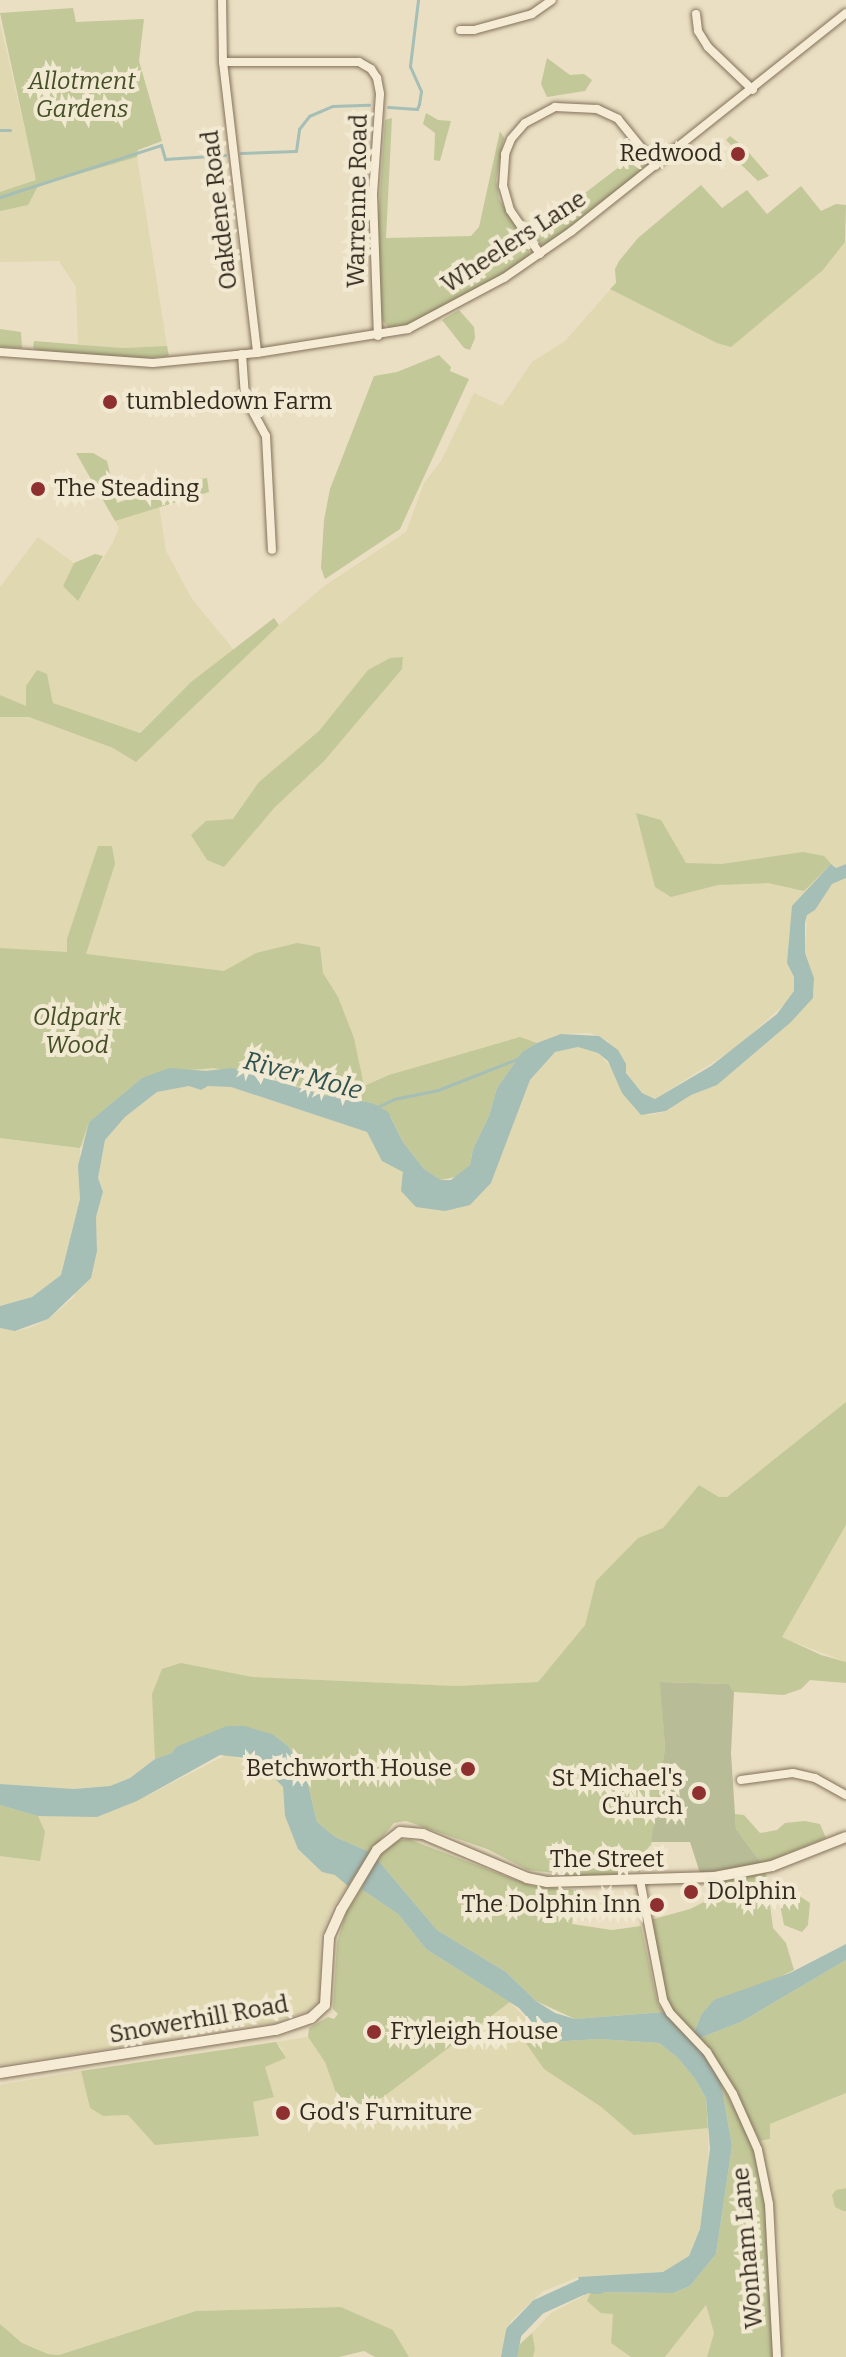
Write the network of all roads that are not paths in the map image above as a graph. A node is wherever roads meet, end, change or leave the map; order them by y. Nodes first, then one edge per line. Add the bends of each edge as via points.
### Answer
1 (222, 0) edge
2 (552, 0) edge
3 (846, 13) edge
4 (696, 14) dead end
5 (460, 30) dead end
6 (223, 62) junction
7 (753, 90) junction
8 (656, 166) junction
9 (540, 254) junction
10 (378, 336) junction
11 (0, 352) edge
12 (257, 353) junction
13 (242, 354) junction
14 (272, 550) dead end
15 (741, 1780) dead end
16 (846, 1795) edge
17 (846, 1837) edge
18 (377, 1850) joint
19 (640, 1880) junction
20 (0, 2073) edge
21 (777, 2357) edge

1 - 6 street, Oakdene Road
2 - 5 street via 532,14
3 - 7 street, Wheelers Lane
4 - 7 street via 708,47
6 - 10 street, Warrenne Road via 359,62 371,69 380,94 373,195
6 - 12 street, Oakdene Road
7 - 8 street, Wheelers Lane
8 - 9 street, Wheelers Lane
8 - 9 street via 618,119 597,109 555,107 525,123 505,154 503,186 510,210
9 - 10 street, Wheelers Lane via 435,316
10 - 12 street, Wheelers Lane
11 - 13 street, Wheelers Lane via 123,363
12 - 13 street, Wheelers Lane
13 - 14 street via 245,397 266,436
15 - 16 street via 793,1773
17 - 19 street, The Street via 744,1873
18 - 19 street, The Street via 400,1832 411,1831 527,1878
18 - 20 street, Snowerhill Road via 329,1937 325,2005 311,2018 276,2030
19 - 21 street, Wonham Lane via 663,2000 714,2062 758,2150 769,2204

